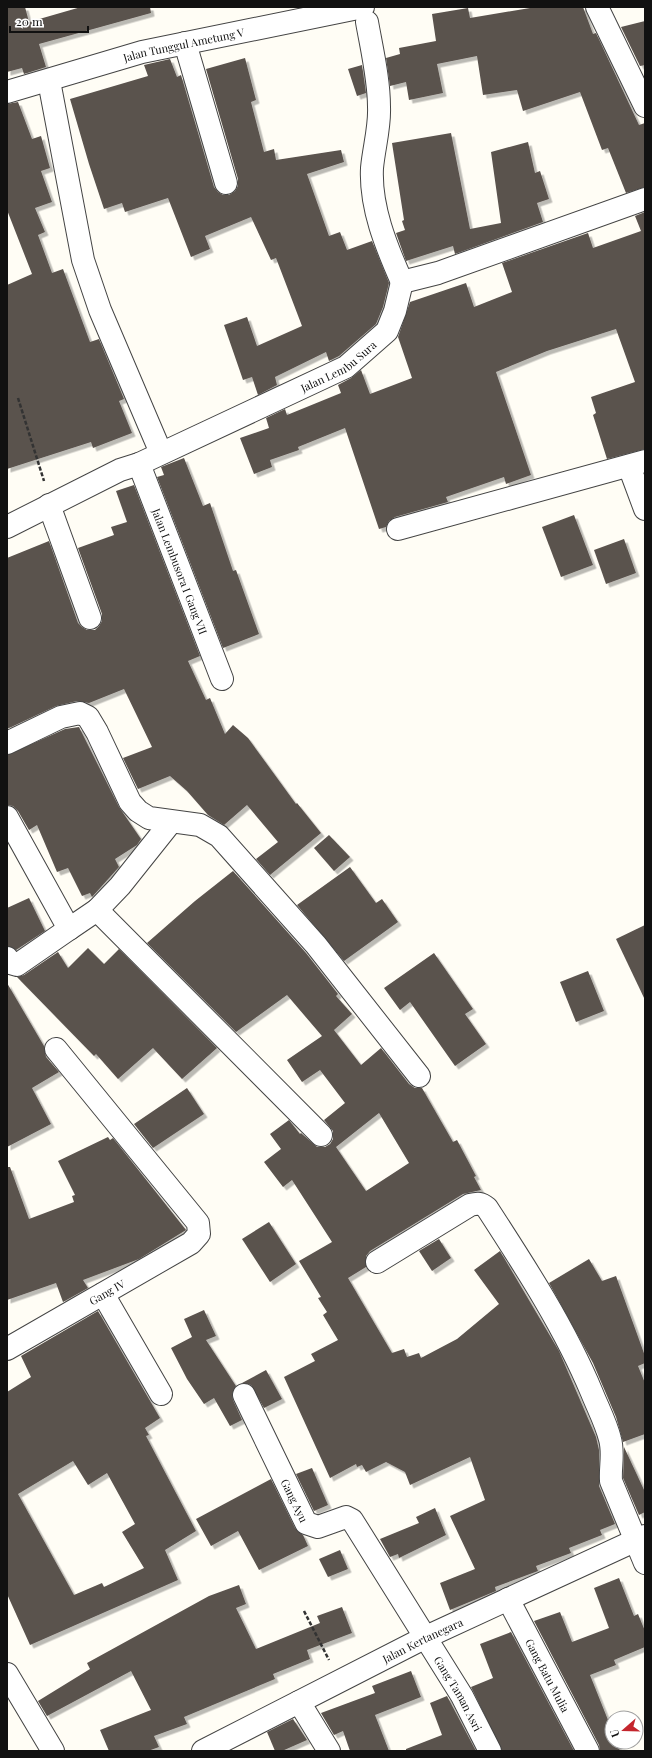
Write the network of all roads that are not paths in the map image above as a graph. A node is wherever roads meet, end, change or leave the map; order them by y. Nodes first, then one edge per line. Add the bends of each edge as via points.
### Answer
1 (597, 7) edge
2 (365, 15) edge
3 (185, 43) junction
4 (50, 81) junction
5 (7, 92) edge
6 (645, 106) edge
7 (226, 183) dead end
8 (645, 199) edge
9 (402, 282) junction
10 (161, 453) junction
11 (637, 463) edge
12 (139, 464) junction
13 (49, 505) junction
14 (645, 509) edge
15 (7, 527) edge
16 (398, 529) dead end
17 (90, 618) dead end
18 (222, 679) dead end
19 (7, 742) edge
20 (7, 817) edge
21 (171, 822) junction
22 (97, 910) junction
23 (69, 929) junction
24 (7, 958) edge
25 (56, 1049) dead end
26 (419, 1076) dead end
27 (321, 1135) dead end
28 (377, 1262) dead end
29 (103, 1294) junction
30 (7, 1349) edge
31 (161, 1394) dead end
32 (244, 1395) dead end
33 (640, 1538) edge
34 (645, 1563) edge
35 (508, 1599) junction
36 (424, 1638) junction
37 (7, 1674) edge
38 (299, 1702) junction
39 (53, 1751) edge
40 (203, 1751) edge
41 (329, 1751) edge
42 (490, 1751) edge
43 (588, 1751) edge

1 - 6 street
2 - 3 street, Jalan Tunggul Ametung V
2 - 9 street via 379,107 372,168 373,194 391,258
3 - 4 street, Jalan Tunggul Ametung V via 142,52
3 - 7 street
4 - 5 street, Jalan Tunggul Ametung V
4 - 10 street via 83,260 100,310
8 - 9 street via 438,273
9 - 10 street, Jalan Lembu Sura via 387,330 346,367
10 - 12 street, Jalan Lembu Sura
11 - 14 street
11 - 16 street
12 - 13 street, Jalan Lembu Sura via 120,470
12 - 18 street, Jalan Lembusora I Gang VII
13 - 15 street, Jalan Lembu Sura
13 - 17 street
19 - 21 street via 61,717 80,714 88,717 130,802 149,818
20 - 23 street
21 - 22 street via 120,886
21 - 26 street via 187,822 219,836 316,945
22 - 23 street
22 - 27 street
23 - 24 street via 17,965 10,963
25 - 29 street, Gang IV via 200,1228 199,1234 191,1243
28 - 33 street via 470,1205 482,1204 487,1208 555,1318 581,1366 610,1439 611,1481
29 - 30 street, Gang IV
29 - 31 street
32 - 36 street, Gang Ayu via 306,1523 318,1527 346,1517 352,1520
33 - 34 street
33 - 35 street, Jalan Kertanegara
35 - 36 street, Jalan Kertanegara
35 - 43 street, Gang Batu Mulia
36 - 38 street, Jalan Kertanegara
36 - 42 street, Gang Taman Asri via 462,1696
37 - 39 street
38 - 40 street, Jalan Kertanegara
38 - 41 street

